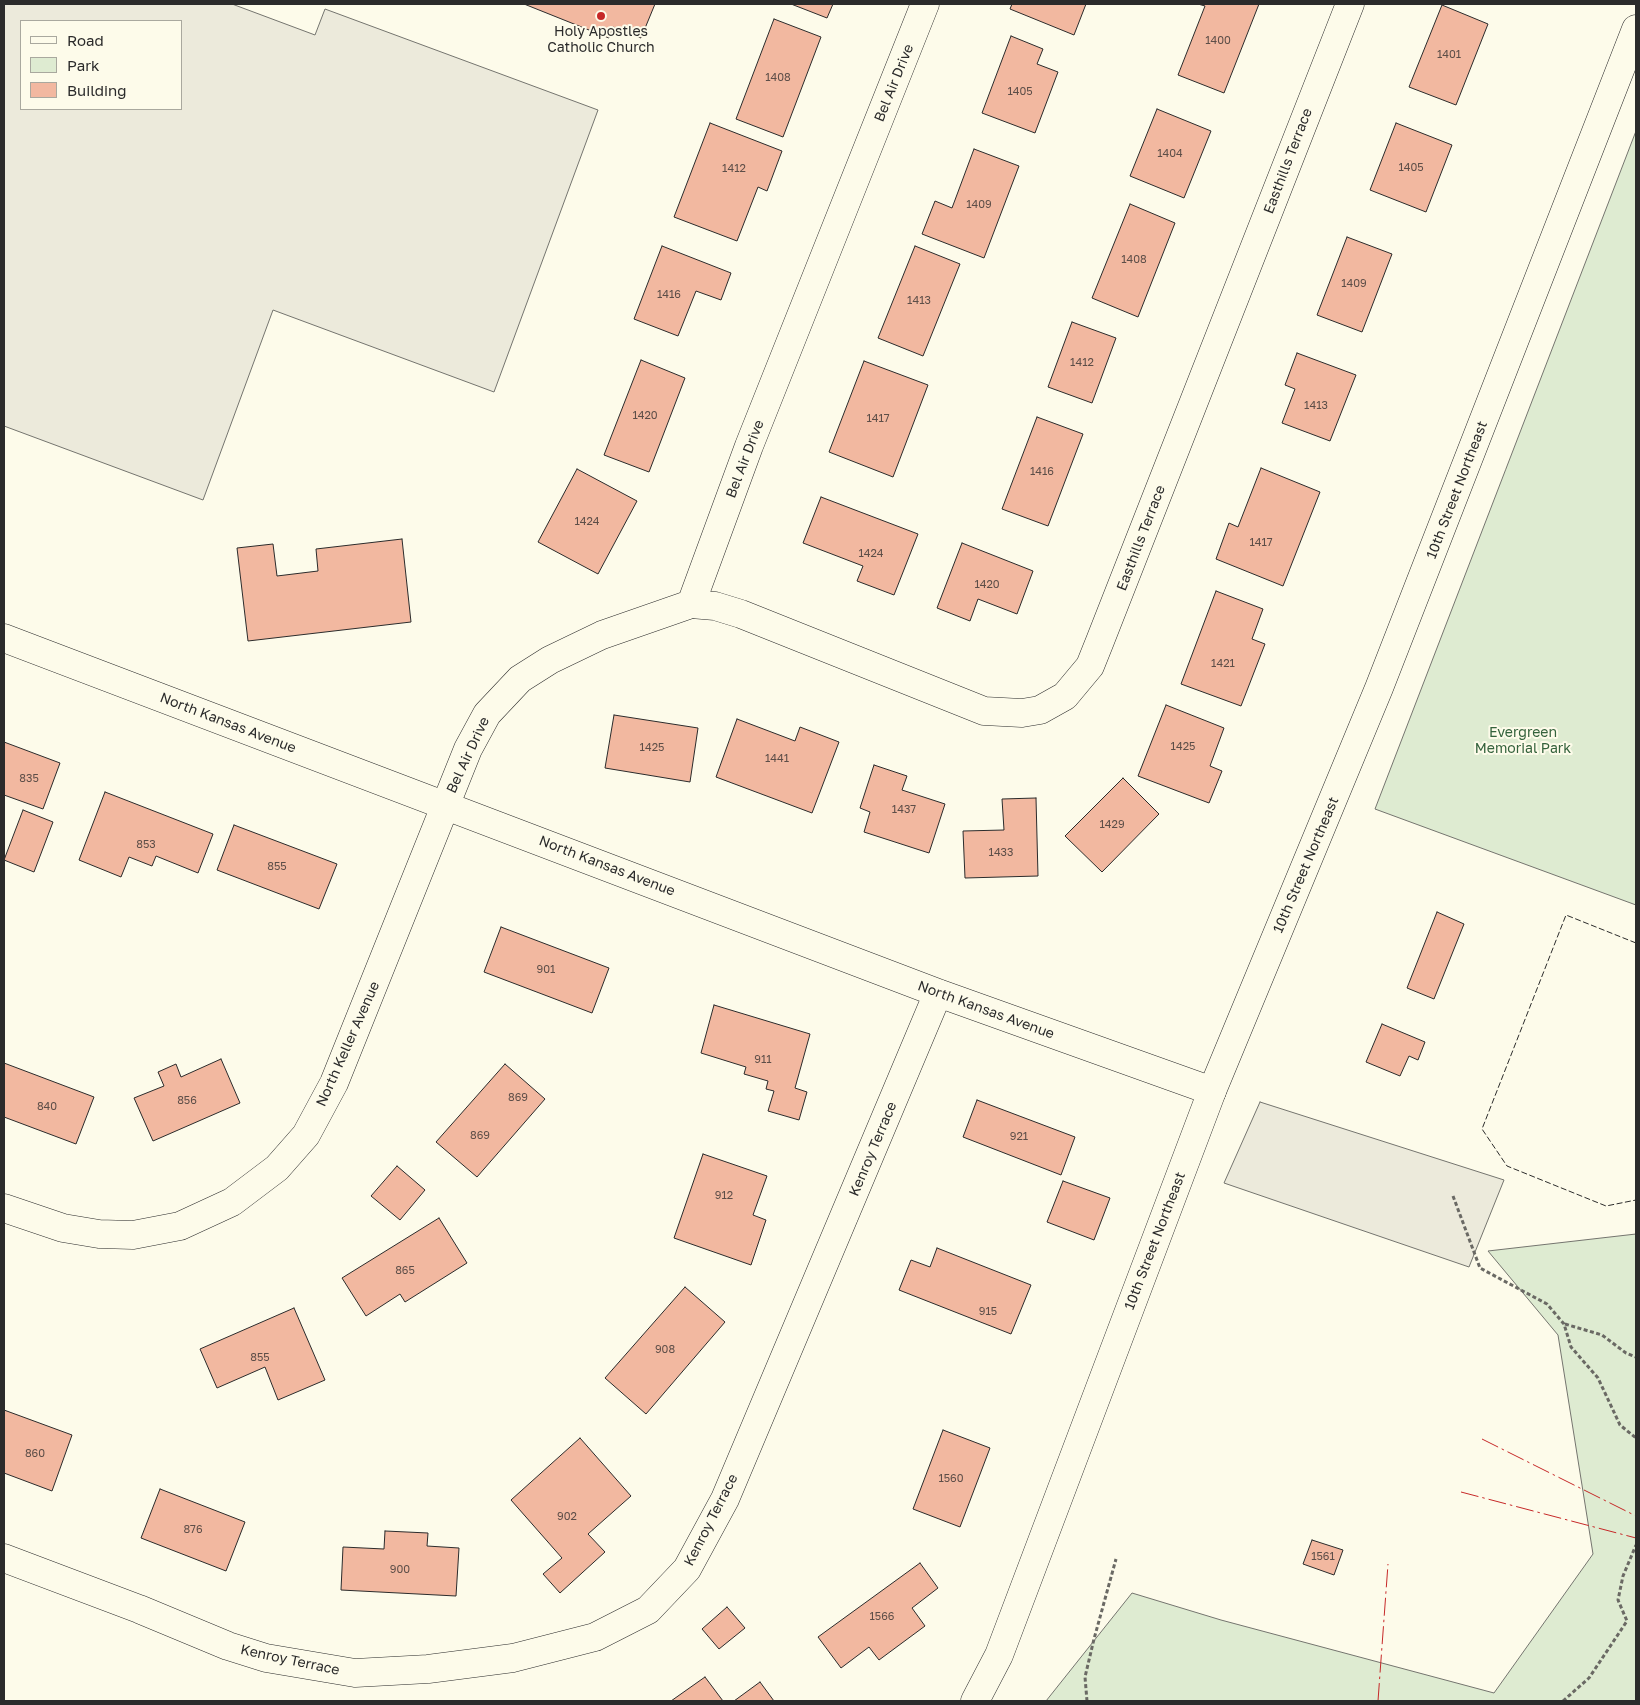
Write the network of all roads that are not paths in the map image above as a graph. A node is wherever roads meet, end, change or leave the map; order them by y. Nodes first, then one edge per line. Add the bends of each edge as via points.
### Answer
1 (925, 4) edge
2 (1350, 4) edge
3 (1636, 29) edge
4 (691, 604) junction
5 (4, 638) edge
6 (446, 805) junction
7 (938, 993) junction
8 (1212, 1091) junction
9 (4, 1208) edge
10 (4, 1558) edge
11 (975, 1701) edge

1 - 4 street, Bel Air Drive via 753,437
2 - 4 street, Easthills Terrace via 1090,666 1065,696 1031,711 984,711 741,614 715,606
3 - 8 street, 10th Street Northeast via 1379,688
4 - 6 street, Bel Air Drive via 602,635 550,660 520,679 487,714 468,749
5 - 6 street, North Kansas Avenue
6 - 7 street, North Kansas Avenue
6 - 9 street, North Keller Avenue via 334,1083 306,1135 277,1168 232,1202 180,1226 133,1235 64,1228
7 - 8 street, North Kansas Avenue
7 - 10 street, Kenroy Terrace via 725,1498 687,1569 648,1610 595,1636 513,1658 428,1669 355,1672 266,1658 228,1646
8 - 11 street, 10th Street Northeast via 999,1655

